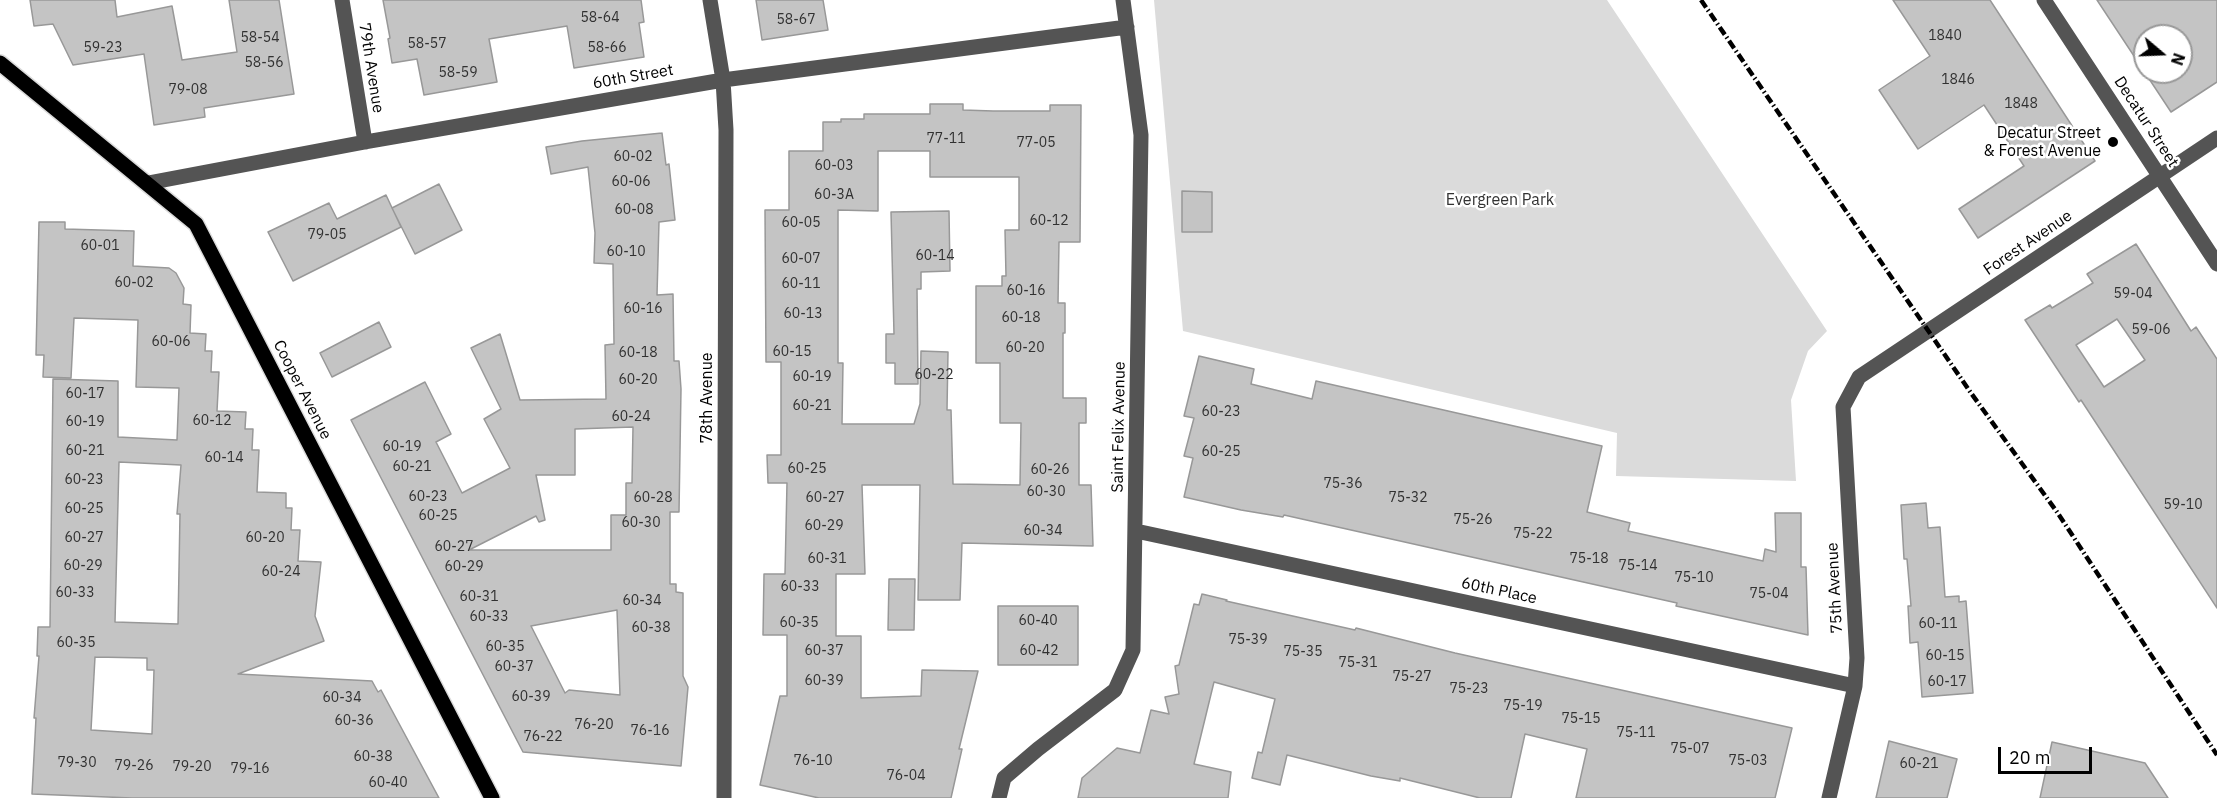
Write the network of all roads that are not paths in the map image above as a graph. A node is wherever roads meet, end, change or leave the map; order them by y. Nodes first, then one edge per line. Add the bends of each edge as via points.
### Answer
1 (342, 0) edge
2 (710, 0) edge
3 (1123, 0) edge
4 (2044, 0) edge
5 (1127, 27) junction
6 (0, 63) edge
7 (723, 80) junction
8 (2217, 138) edge
9 (365, 142) junction
10 (2160, 176) junction
11 (148, 183) junction
12 (2217, 264) edge
13 (1859, 377) joint
14 (1136, 531) junction
15 (1855, 686) junction
16 (492, 798) edge
17 (724, 798) edge
18 (999, 798) edge
19 (1828, 798) edge

1 - 9 street, 79th Avenue
2 - 7 street, 78th Avenue
3 - 5 street, Saint Felix Avenue
4 - 10 street, Decatur Street
5 - 7 street, 60th Street
5 - 14 street, Saint Felix Avenue via 1141,135
6 - 11 main road, Cooper Avenue
7 - 9 street, 60th Street
7 - 17 street, 78th Avenue
8 - 10 street, Forest Avenue
9 - 11 street, 60th Street
10 - 12 street, Decatur Street
10 - 13 street, Forest Avenue
11 - 16 main road, Cooper Avenue via 196,224
13 - 15 street, 75th Avenue via 1843,407 1857,658
14 - 15 street, 60th Place
14 - 18 street, Saint Felix Avenue via 1133,650 1115,690 1004,778
15 - 19 street, 75th Avenue

